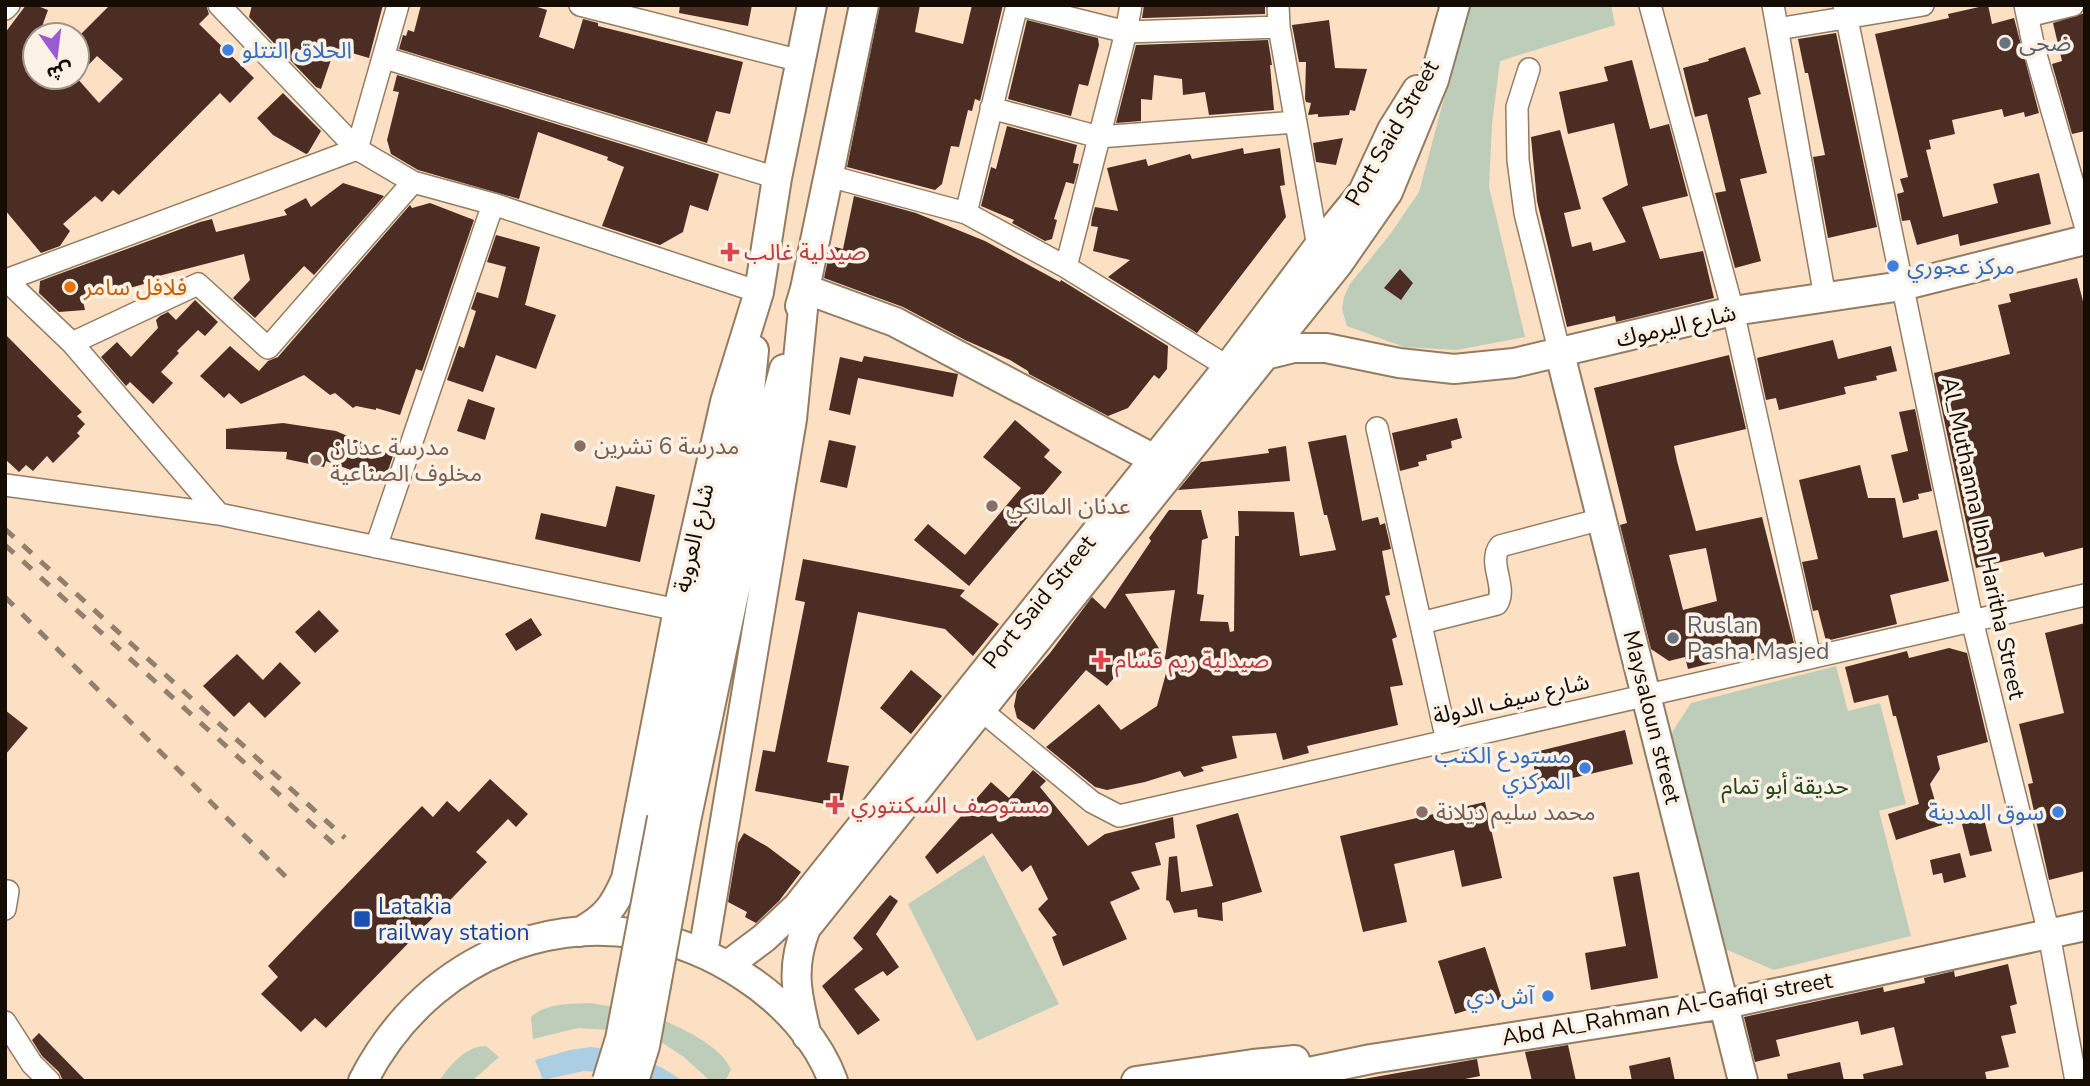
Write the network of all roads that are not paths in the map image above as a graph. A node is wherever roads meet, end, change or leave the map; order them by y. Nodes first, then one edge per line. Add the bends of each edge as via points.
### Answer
1 (219, 5) edge
2 (398, 5) edge
3 (580, 5) edge
4 (812, 5) edge
5 (864, 5) edge
6 (1018, 5) edge
7 (1131, 5) edge
8 (1455, 5) edge
9 (1650, 5) edge
10 (1773, 5) edge
11 (1923, 5) edge
12 (2073, 5) edge
13 (2026, 11) edge
14 (1845, 12) edge
15 (1279, 16) edge
16 (1778, 29) junction
17 (1126, 32) junction
18 (1444, 46) junction
19 (384, 58) junction
20 (800, 61) junction
21 (1529, 69) dead end
22 (991, 108) junction
23 (1296, 122) junction
24 (1099, 136) junction
25 (357, 149) junction
26 (830, 176) junction
27 (777, 178) junction
28 (413, 182) junction
29 (493, 204) junction
30 (966, 213) junction
31 (2085, 225) edge
32 (2085, 240) edge
33 (1318, 247) junction
34 (1066, 267) junction
35 (6, 280) edge
36 (1902, 286) junction
37 (805, 289) junction
38 (759, 292) junction
39 (1825, 298) junction
40 (1733, 312) junction
41 (72, 343) junction
42 (1560, 354) junction
43 (1265, 355) junction
44 (1228, 367) junction
45 (1377, 428) dead end
46 (1154, 459) junction
47 (5, 485) edge
48 (219, 514) junction
49 (1602, 519) junction
50 (376, 547) junction
51 (2085, 595) edge
52 (678, 610) junction
53 (1972, 620) junction
54 (1421, 623) junction
55 (1810, 657) junction
56 (1646, 695) junction
57 (981, 710) junction
58 (1447, 741) junction
59 (674, 819) junction
60 (2085, 926) edge
61 (580, 932) junction
62 (2049, 934) junction
63 (715, 959) junction
64 (1725, 1004) junction
65 (5, 1022) edge
66 (807, 1036) junction
67 (1371, 1059) junction
68 (49, 1081) edge
69 (363, 1081) edge
70 (607, 1081) edge
71 (634, 1081) edge
72 (833, 1081) edge
73 (1136, 1081) edge
74 (1266, 1081) edge
75 (1743, 1081) edge
76 (2076, 1081) edge

1 - 25 street
2 - 19 street
3 - 20 street
4 - 20 main road, شارع العروبة
5 - 26 main road
6 - 17 street
6 - 22 street
7 - 17 street
8 - 18 main road
9 - 40 street
10 - 16 street
11 - 14 street
12 - 13 street
13 - 31 street
14 - 16 street
14 - 36 street, Al_Muthanna Ibn Haritha Street
15 - 17 street
15 - 23 street
16 - 39 street
17 - 24 street
18 - 33 main road, Port Said Street via 1392,130 1363,192
18 - 43 main road via 1388,192
19 - 25 street
19 - 27 street
20 - 27 main road, شارع العروبة
21 - 42 street via 1517,107 1518,160 1525,212
22 - 24 street
22 - 30 street
23 - 24 street
23 - 33 street
24 - 34 street
25 - 28 street
25 - 35 street
26 - 30 street
26 - 37 main road
27 - 38 main road, شارع العروبة
28 - 29 street
28 - 41 street via 268,348 198,284
29 - 38 street
29 - 50 street
30 - 34 street
32 - 36 main road, شارع اليرموك
33 - 44 main road, Port Said Street
34 - 44 street
35 - 41 street
36 - 39 main road, شارع اليرموك
36 - 53 street, Al_Muthanna Ibn Haritha Street
37 - 46 main road via 895,322
37 - 59 main road
37 - 63 main road via 792,419
38 - 52 main road, شارع العروبة via 725,402
38 - 59 main road via 748,410
39 - 40 main road, شارع اليرموك
40 - 42 main road, شارع اليرموك
40 - 55 street
41 - 48 street
42 - 43 main road, شارع اليرموك via 1454,369 1326,348 1294,348
42 - 49 main road, Maysaloun street
43 - 57 main road
44 - 46 main road, Port Said Street
45 - 54 street
46 - 63 main road, Port Said Street via 797,907 764,939
47 - 48 street
48 - 50 street
49 - 54 street via 1500,546 1496,554 1501,597 1497,604
49 - 56 main road, Maysaloun street
50 - 52 street
51 - 53 street, شارع سيف الدولة
52 - 61 main road, شارع العروبة via 626,879 615,904
53 - 55 street, شارع سيف الدولة
53 - 62 street, Al_Muthanna Ibn Haritha Street
54 - 58 street
55 - 56 street, شارع سيف الدولة
56 - 58 street, شارع سيف الدولة
56 - 64 main road, Maysaloun street
57 - 58 street, شارع سيف الدولة via 1092,802 1119,816
57 - 66 main road via 806,928 797,950 795,974
59 - 70 main road, bridge
59 - 71 main road, bridge via 645,1046
60 - 62 main road, Abd Al_Rahman Al-Gafiqi street
61 - 63 main road via 664,939
61 - 69 main road via 511,946 448,979 396,1027
62 - 64 main road, Abd Al_Rahman Al-Gafiqi street
62 - 76 street, Al_Muthanna Ibn Haritha Street
63 - 66 main road via 757,985
64 - 67 main road, Abd Al_Rahman Al-Gafiqi street
64 - 75 main road, Maysaloun street
65 - 68 street
66 - 72 main road
67 - 73 main road via 1316,1058
67 - 74 main road

